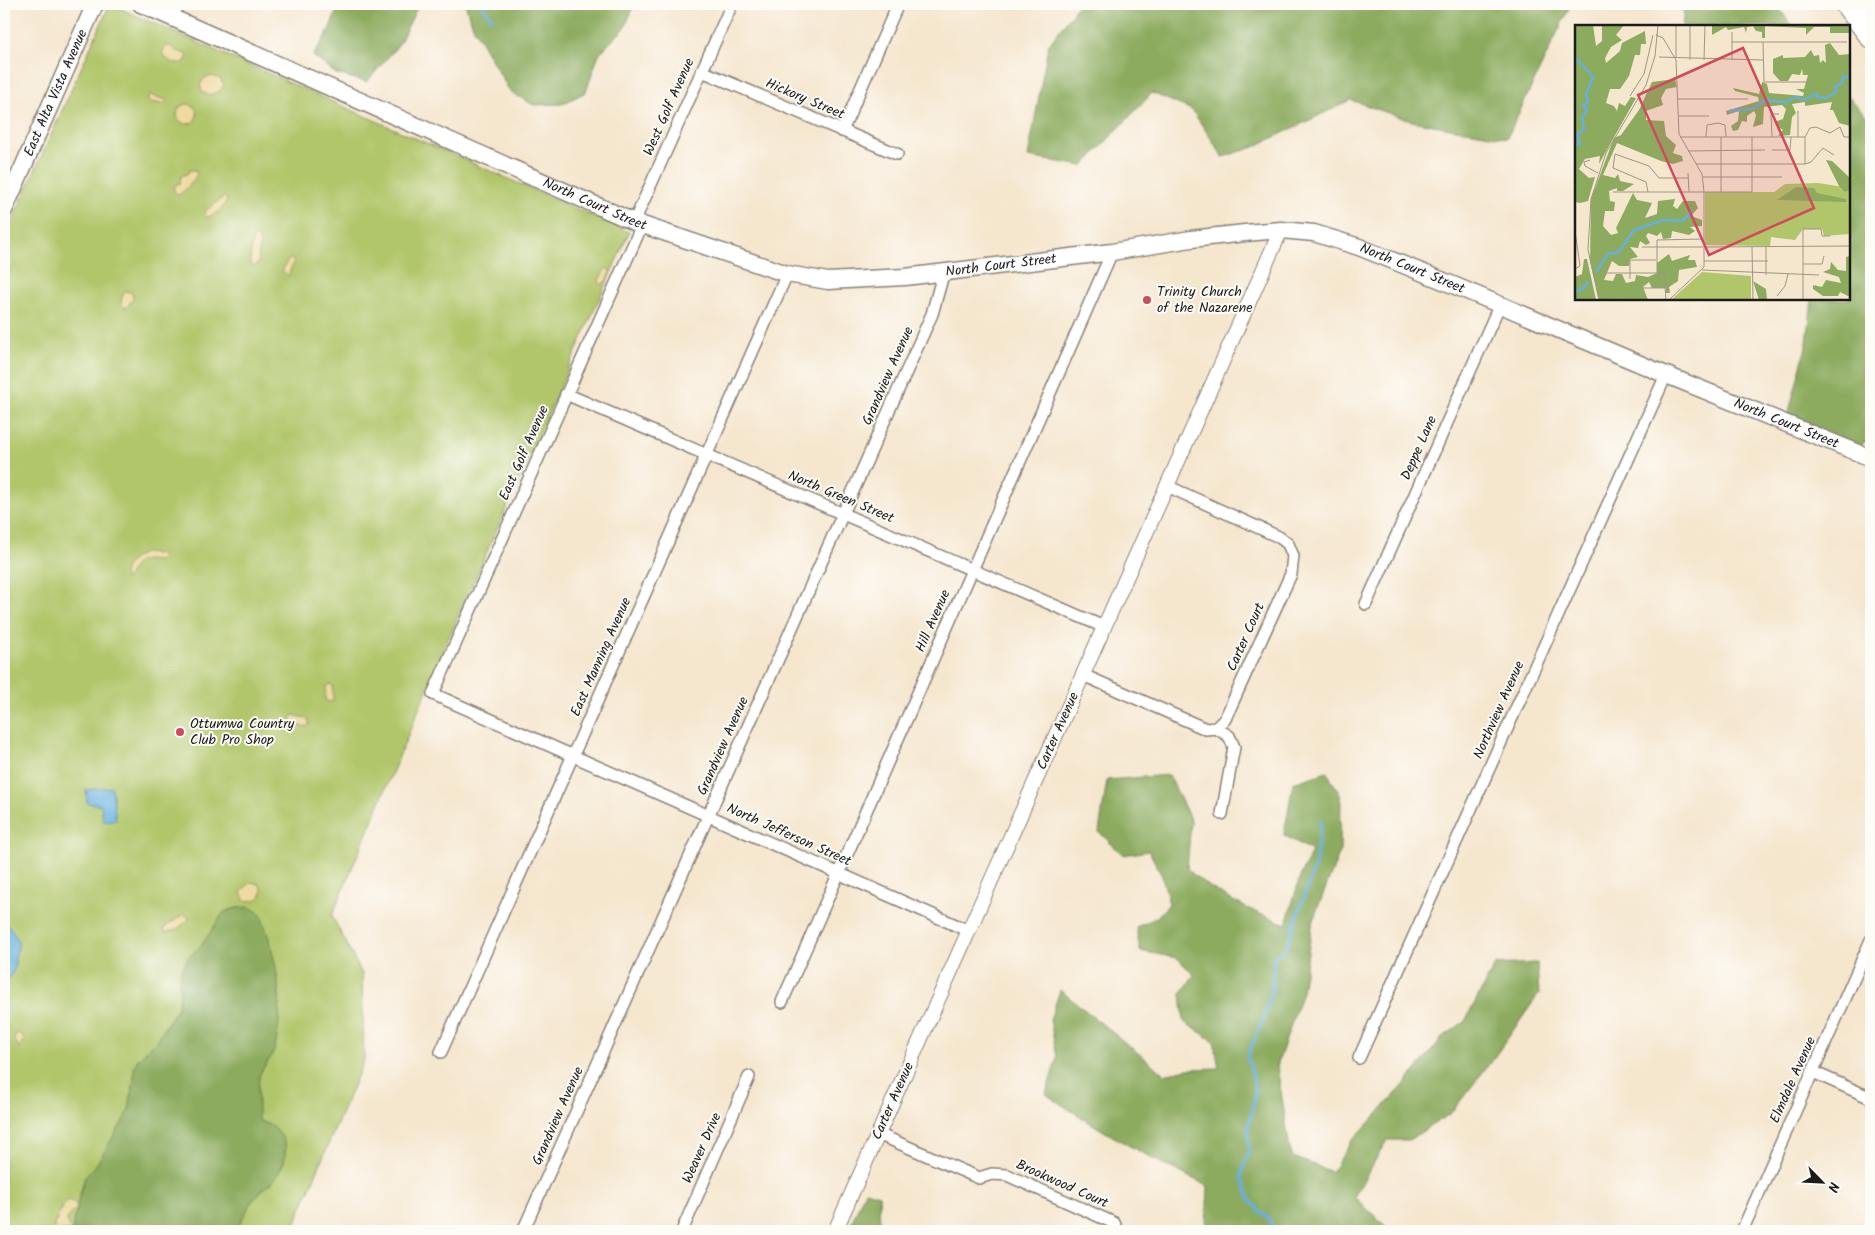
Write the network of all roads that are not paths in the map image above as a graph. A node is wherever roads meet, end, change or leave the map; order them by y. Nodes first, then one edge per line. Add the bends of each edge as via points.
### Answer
1 (95, 4) edge
2 (141, 4) edge
3 (732, 4) edge
4 (898, 4) edge
5 (1844, 4) edge
6 (1862, 4) edge
7 (176, 11) edge
8 (1871, 15) edge
9 (1871, 39) edge
10 (702, 71) junction
11 (842, 131) junction
12 (897, 154) dead end
13 (4, 210) edge
14 (638, 224) junction
15 (1281, 230) junction
16 (1112, 252) junction
17 (944, 271) junction
18 (787, 274) junction
19 (1500, 304) junction
20 (1666, 374) junction
21 (566, 394) junction
22 (706, 455) junction
23 (1871, 458) edge
24 (1167, 486) junction
25 (843, 514) junction
26 (972, 570) junction
27 (1366, 604) dead end
28 (1104, 627) junction
29 (1083, 675) junction
30 (434, 694) joint
31 (1216, 728) junction
32 (573, 756) junction
33 (1222, 814) dead end
34 (708, 816) junction
35 (838, 873) junction
36 (969, 931) junction
37 (1871, 940) edge
38 (782, 1002) dead end
39 (441, 1052) dead end
40 (1359, 1058) dead end
41 (1813, 1072) junction
42 (749, 1077) dead end
43 (1871, 1098) edge
44 (878, 1134) junction
45 (523, 1231) edge
46 (682, 1231) edge
47 (835, 1231) edge
48 (1118, 1231) edge
49 (1742, 1231) edge

1 - 13 main road, East Alta Vista Avenue
2 - 7 main road, North Court Street
3 - 10 street, West Golf Avenue
4 - 11 street
5 - 9 highway
6 - 8 highway
7 - 14 main road, North Court Street
10 - 11 street, Hickory Street
10 - 14 street, West Golf Avenue
11 - 12 street, Hickory Street
14 - 18 main road, North Court Street
14 - 21 street, East Golf Avenue
15 - 16 main road, North Court Street via 1191,239
15 - 19 main road, North Court Street via 1314,233 1340,240
15 - 24 street, Carter Avenue
16 - 17 main road, North Court Street
16 - 26 street, Hill Avenue
17 - 18 main road, North Court Street via 847,281
17 - 25 street, Grandview Avenue via 932,314
18 - 22 street, East Manning Avenue
19 - 20 main road, North Court Street
19 - 27 street, Deppe Lane
20 - 23 main road, North Court Street
20 - 40 street, Northview Avenue
21 - 22 street, North Green Street
21 - 30 street, East Golf Avenue
22 - 25 street, North Green Street
22 - 32 street, East Manning Avenue
24 - 28 street, Carter Avenue
24 - 31 street, Carter Court via 1279,537 1288,544 1292,556 1291,574 1225,719
25 - 26 street, North Green Street
25 - 34 street, Grandview Avenue
26 - 28 street, North Green Street
26 - 35 street, Hill Avenue
28 - 29 street, Carter Avenue
29 - 31 street via 1206,729
29 - 36 street, Carter Avenue
30 - 32 street, North Jefferson Street
31 - 33 street via 1229,736 1234,747
32 - 34 street, North Jefferson Street
32 - 39 street, East Manning Avenue
34 - 35 street, North Jefferson Street
34 - 45 street, Grandview Avenue
35 - 36 street, North Jefferson Street
35 - 38 street, Hill Avenue
36 - 44 street, Carter Avenue
37 - 41 street, Elmdale Avenue
41 - 43 street
41 - 49 street, Elmdale Avenue
42 - 46 street, Weaver Drive
44 - 47 street, Carter Avenue
44 - 48 street, Brookwood Court via 979,1178 992,1174 1007,1176 1114,1223

